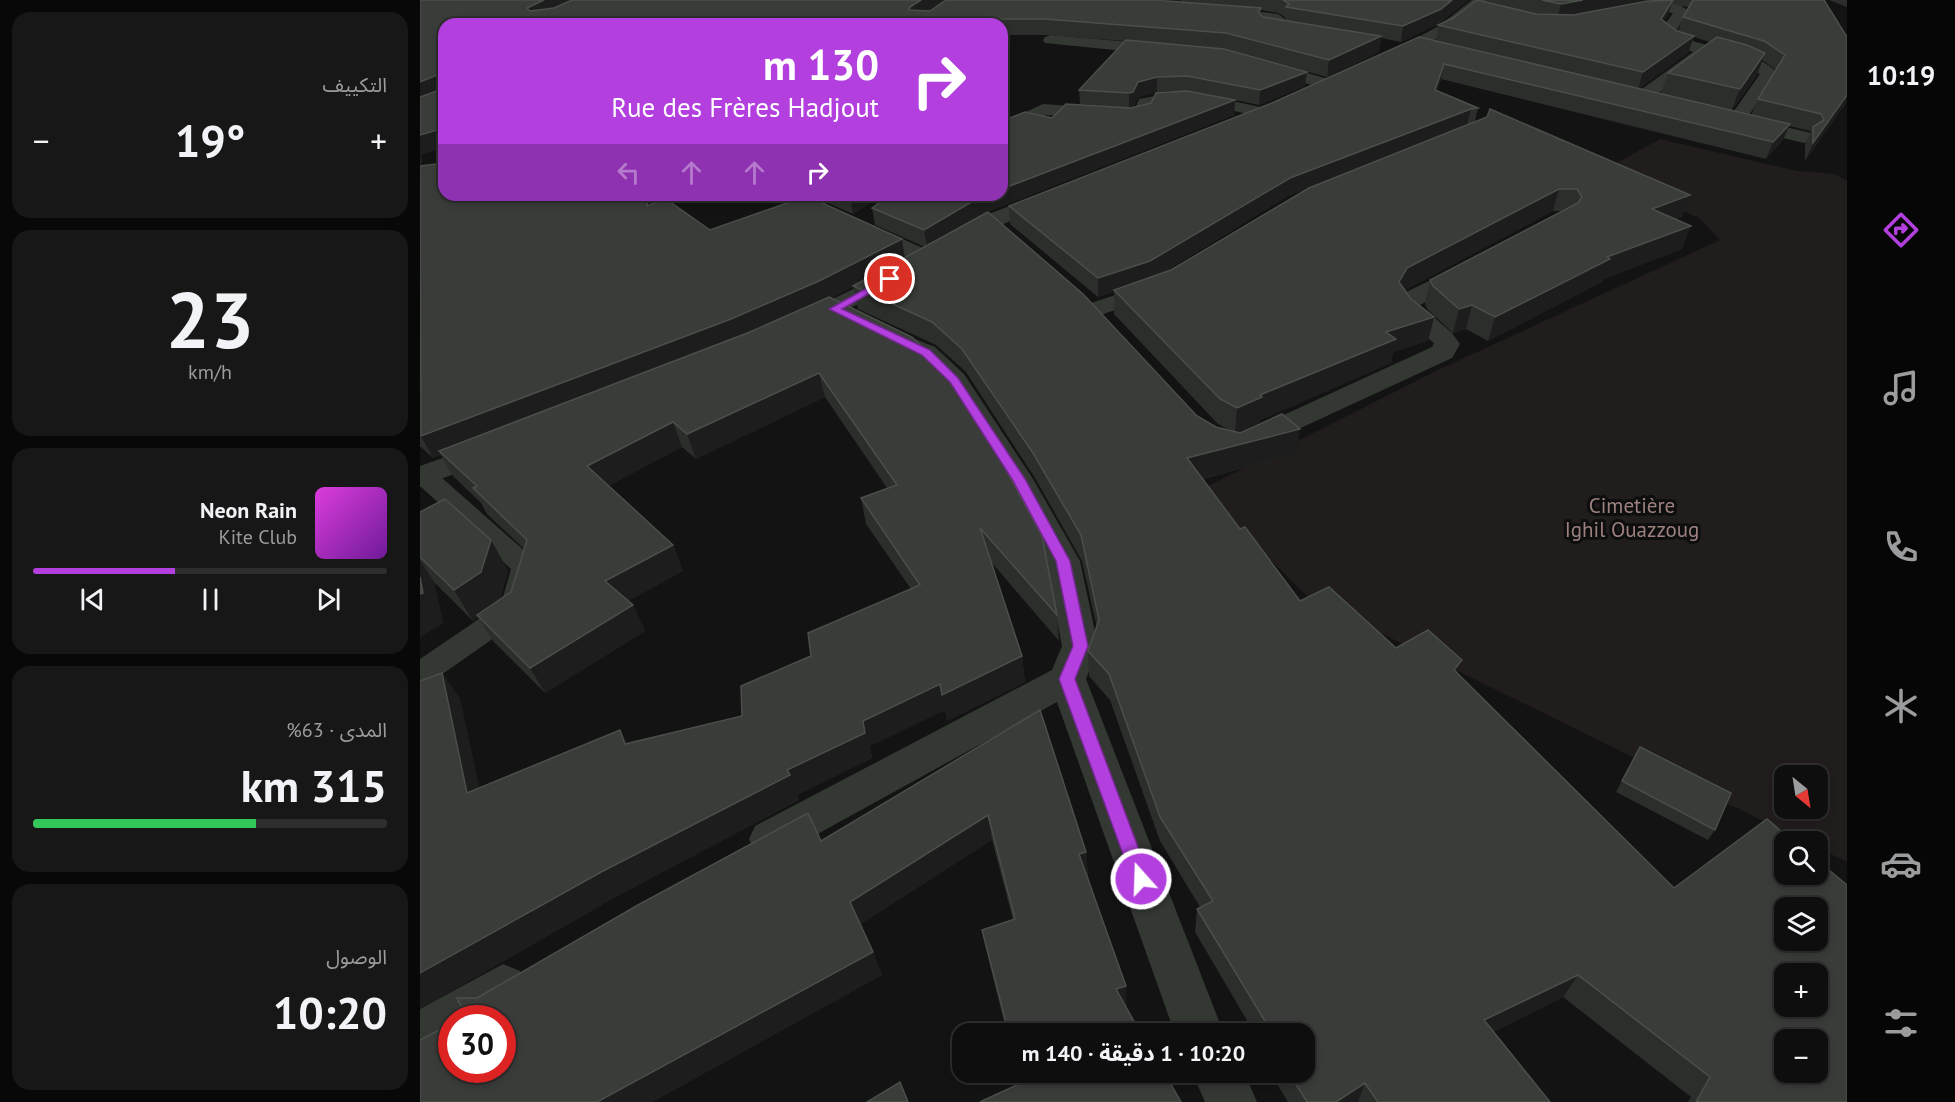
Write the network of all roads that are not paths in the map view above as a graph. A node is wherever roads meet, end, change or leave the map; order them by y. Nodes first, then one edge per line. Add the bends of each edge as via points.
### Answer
1 (1482, 7) edge
2 (1201, 11) edge
3 (1615, 15) edge
4 (1316, 34) edge
5 (1052, 40) edge
6 (1383, 45) edge
7 (1410, 47) junction
8 (1438, 49) edge
9 (1179, 51) edge
10 (1704, 52) junction
11 (1248, 61) edge
12 (1348, 76) junction
13 (1618, 93) edge
14 (1641, 98) junction
15 (1661, 103) edge
16 (1264, 113) junction
17 (1718, 117) edge
18 (1736, 121) junction
19 (1232, 126) edge
20 (1008, 128) edge
21 (1804, 137) dead end
22 (1068, 190) edge
23 (800, 201) edge
24 (873, 214) edge
25 (854, 226) junction
26 (928, 259) junction
27 (1483, 261) edge
28 (1170, 281) edge
29 (1094, 311) edge
30 (858, 321) junction
31 (779, 334) edge
32 (511, 442) edge
33 (1225, 443) edge
34 (422, 477) edge
35 (467, 512) junction
36 (439, 528) edge
37 (420, 674) edge
38 (1067, 679) junction
39 (741, 855) edge
40 (533, 971) edge
41 (1196, 1023) edge
42 (420, 1036) edge
43 (1222, 1083) edge
44 (1231, 1102) edge

1 - 7 street
2 - 4 street via 1273,17 1277,19 1267,27
3 - 10 street via 1648,6 1673,7 1681,11 1666,34 1680,44
5 - 9 street
6 - 7 street
7 - 8 street
7 - 12 street
10 - 14 street
10 - 18 street via 1752,64 1769,73
11 - 12 street
12 - 16 street
13 - 14 street
14 - 15 street
16 - 19 street
16 - 20 street via 1164,98 1145,103 1144,111 1130,116 1043,109
17 - 18 street
18 - 21 street
22 - 26 street via 1000,228
23 - 25 street
24 - 25 street
25 - 26 street
26 - 30 street
27 - 33 street via 1413,298 1408,305 1410,312 1443,336 1448,344 1443,352 1238,446
28 - 29 street
30 - 31 street
30 - 38 street via 926,353 954,380 1018,479 1063,561 1080,646
32 - 34 street
34 - 35 lane
35 - 36 lane
35 - 37 lane via 525,567 514,610
38 - 39 street
38 - 41 street
40 - 42 street
43 - 44 street

